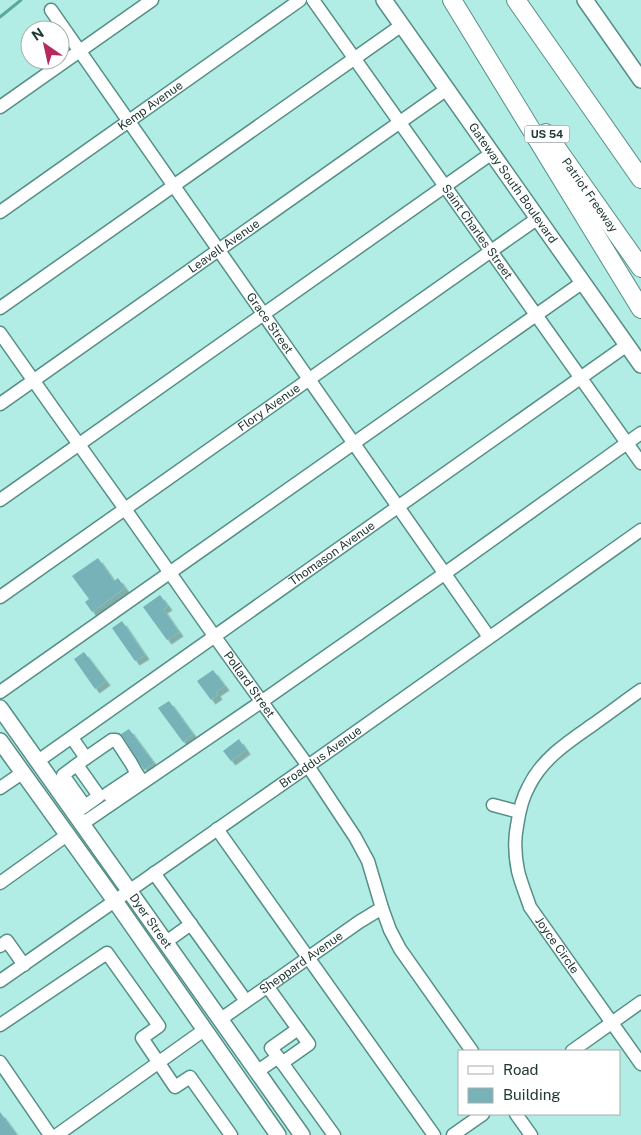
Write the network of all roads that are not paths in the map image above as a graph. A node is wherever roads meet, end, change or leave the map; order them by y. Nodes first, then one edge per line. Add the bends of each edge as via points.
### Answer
1 (152, 0) edge
2 (300, 0) edge
3 (313, 0) edge
4 (384, 0) edge
5 (452, 0) edge
6 (516, 0) edge
7 (585, 0) edge
8 (51, 10) dead end
9 (402, 25) junction
10 (80, 52) junction
11 (354, 59) junction
12 (641, 80) edge
13 (447, 89) junction
14 (0, 107) edge
15 (128, 122) junction
16 (400, 123) junction
17 (492, 153) junction
18 (641, 179) edge
19 (174, 186) junction
20 (444, 186) junction
21 (0, 212) edge
22 (538, 218) junction
23 (218, 250) junction
24 (490, 251) junction
25 (641, 268) edge
26 (583, 282) junction
27 (0, 308) edge
28 (641, 309) edge
29 (263, 314) junction
30 (536, 316) junction
31 (0, 332) edge
32 (627, 345) junction
33 (641, 365) edge
34 (580, 378) junction
35 (308, 379) junction
36 (34, 380) junction
37 (0, 404) edge
38 (641, 433) edge
39 (627, 443) junction
40 (79, 444) junction
41 (354, 444) junction
42 (641, 463) edge
43 (0, 500) edge
44 (398, 507) junction
45 (125, 509) junction
46 (641, 530) edge
47 (170, 573) junction
48 (444, 574) junction
49 (0, 597) edge
50 (215, 637) junction
51 (489, 637) junction
52 (641, 690) edge
53 (0, 692) edge
54 (262, 702) junction
55 (0, 708) edge
56 (72, 738) junction
57 (0, 741) edge
58 (38, 762) junction
59 (81, 762) junction
60 (308, 766) junction
61 (22, 773) junction
62 (140, 778) junction
63 (64, 787) junction
64 (0, 788) edge
65 (106, 798) junction
66 (493, 805) dead end
67 (519, 812) junction
68 (81, 814) junction
69 (217, 830) junction
70 (67, 835) junction
71 (154, 873) junction
72 (0, 882) edge
73 (130, 891) junction
74 (115, 901) junction
75 (382, 908) junction
76 (191, 924) junction
77 (166, 942) junction
78 (0, 946) edge
79 (308, 957) junction
80 (24, 964) junction
81 (0, 981) edge
82 (267, 986) junction
83 (246, 1001) junction
84 (641, 1002) edge
85 (221, 1019) junction
86 (612, 1023) junction
87 (0, 1025) edge
88 (298, 1029) junction
89 (204, 1030) junction
90 (471, 1050) edge
91 (573, 1050) edge
92 (280, 1060) junction
93 (0, 1062) edge
94 (158, 1063) junction
95 (641, 1064) edge
96 (258, 1071) junction
97 (482, 1115) edge
98 (517, 1115) edge
99 (50, 1135) edge
100 (57, 1135) edge
101 (231, 1135) edge
102 (278, 1135) edge
103 (302, 1135) edge
104 (334, 1135) edge
105 (434, 1135) edge
106 (453, 1135) edge
107 (531, 1135) edge

1 - 10 street
2 - 15 street, Kemp Avenue
3 - 11 street, Saint Charles Street
4 - 9 main road, Gateway South Boulevard
5 - 25 highway, Patriot Freeway / US 54
5 - 28 highway
6 - 18 highway
7 - 12 main road
8 - 10 street, Grace Street
9 - 11 street
9 - 13 main road, Gateway South Boulevard
10 - 14 street
10 - 15 street, Grace Street
11 - 16 street, Saint Charles Street
11 - 19 street
13 - 16 street, Leavell Avenue
13 - 17 main road, Gateway South Boulevard
15 - 19 street, Grace Street
15 - 21 street, Kemp Avenue
16 - 20 street, Saint Charles Street
16 - 23 street, Leavell Avenue
17 - 20 street
17 - 22 main road, Gateway South Boulevard
19 - 23 street, Grace Street
19 - 27 street
20 - 24 street, Saint Charles Street
20 - 29 street
22 - 24 street, Flory Avenue
22 - 26 main road, Gateway South Boulevard
23 - 29 street, Grace Street
23 - 36 street, Leavell Avenue
24 - 30 street, Saint Charles Street
24 - 35 street, Flory Avenue
26 - 30 street
26 - 32 main road, Gateway South Boulevard
29 - 35 street, Grace Street
29 - 40 street
30 - 34 street, Saint Charles Street
30 - 41 street
31 - 36 street, Pollard Street
32 - 33 main road, Gateway South Boulevard
32 - 34 street, Thomason Avenue
34 - 39 street, Saint Charles Street
34 - 44 street, Thomason Avenue
35 - 41 street, Grace Street
35 - 45 street, Flory Avenue
36 - 37 street, Leavell Avenue
36 - 40 street, Pollard Street
38 - 39 street
39 - 42 street, Saint Charles Street
39 - 48 street
40 - 43 street
40 - 45 street, Pollard Street
41 - 44 street, Grace Street
41 - 47 street
44 - 48 street, Grace Street
44 - 50 street, Thomason Avenue
45 - 47 street, Pollard Street
45 - 49 street, Flory Avenue
46 - 51 street, Broaddus Avenue
47 - 50 street, Pollard Street
47 - 53 street
48 - 51 street, Grace Street
48 - 54 street
50 - 54 street, Pollard Street
50 - 56 street, Thomason Avenue
51 - 60 street, Broaddus Avenue
52 - 67 street, Joyce Circle via 564,745 547,761 529,785
54 - 60 street, Pollard Street
54 - 62 street
55 - 58 main road, Dyer Street
56 - 58 street, Thomason Avenue
56 - 59 street
57 - 61 main road, Dyer Street
58 - 63 main road, Dyer Street
59 - 62 street via 116,740
59 - 63 street via 63,775
59 - 65 street
60 - 69 street, Broaddus Avenue
60 - 75 street, Pollard Street via 368,861
61 - 64 street
61 - 70 main road, Dyer Street
62 - 65 street
63 - 68 main road, Dyer Street
65 - 68 street
65 - 68 street
66 - 67 street
67 - 86 street, Joyce Circle via 515,855 530,907
68 - 73 main road, Dyer Street
69 - 71 street, Broaddus Avenue
69 - 79 street
70 - 72 street
70 - 74 main road, Dyer Street
71 - 73 street, Broaddus Avenue
71 - 76 street
73 - 74 street, Broaddus Avenue
73 - 77 main road, Dyer Street
74 - 80 street, Broaddus Avenue
74 - 89 main road, Dyer Street
75 - 79 street, Sheppard Avenue
75 - 90 street, Pollard Street via 400,949
76 - 77 street
76 - 83 street
77 - 85 main road, Dyer Street
78 - 80 street via 8,941
79 - 82 street, Sheppard Avenue
79 - 105 street
80 - 81 street, Broaddus Avenue
82 - 83 street, Sheppard Avenue
82 - 88 street
83 - 85 street, Sheppard Avenue
84 - 86 street
85 - 96 main road, Dyer Street
86 - 91 street
86 - 95 street, Joyce Circle
87 - 94 street via 107,953 159,1026 142,1038
88 - 92 street via 271,1048
88 - 92 street via 309,1044
89 - 94 street
89 - 96 main road via 216,1030 242,1063
89 - 102 main road, Dyer Street
92 - 96 street
92 - 104 street
93 - 99 street
94 - 100 street
94 - 101 street via 175,1087 190,1077
96 - 103 main road, Dyer Street
97 - 106 street
98 - 107 street

